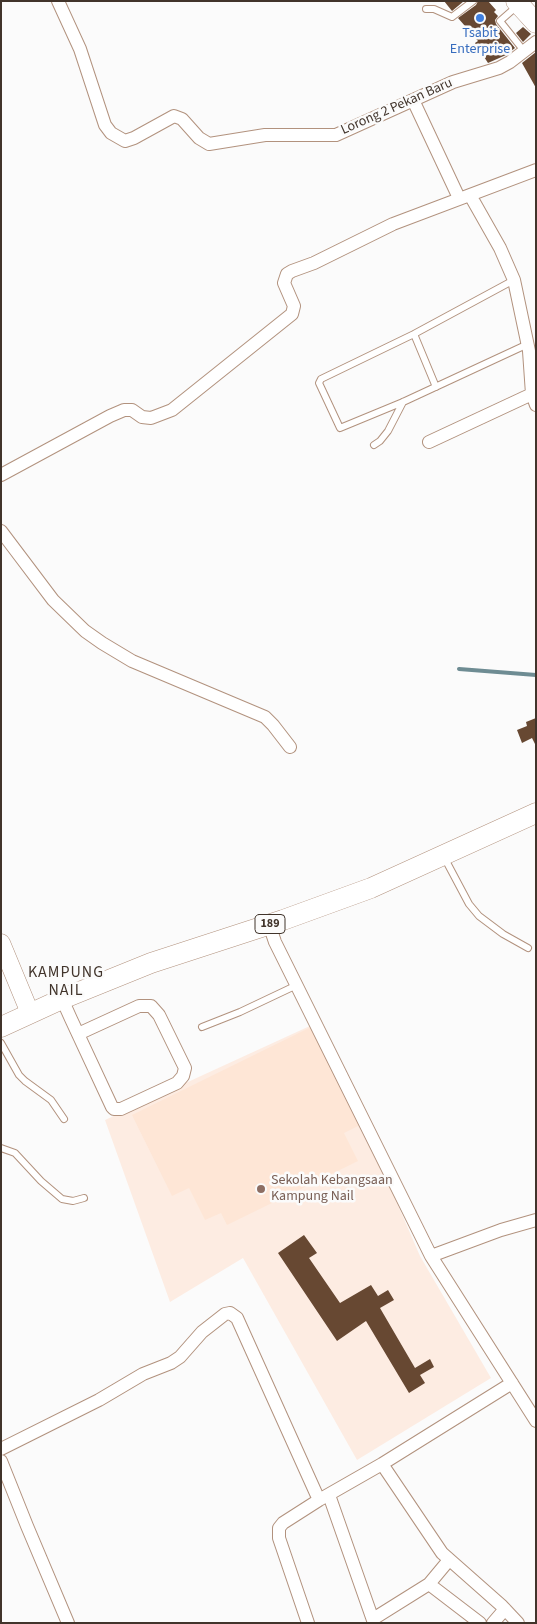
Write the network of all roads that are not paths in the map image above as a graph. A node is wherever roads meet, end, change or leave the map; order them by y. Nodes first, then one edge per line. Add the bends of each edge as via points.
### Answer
1 (58, 1) edge
2 (473, 1) edge
3 (518, 3) edge
4 (426, 9) dead end
5 (536, 23) edge
6 (536, 42) edge
7 (524, 52) junction
8 (413, 100) junction
9 (536, 170) edge
10 (465, 196) junction
11 (514, 280) junction
12 (414, 334) junction
13 (528, 344) junction
14 (436, 387) junction
15 (534, 400) edge
16 (403, 402) junction
17 (430, 442) dead end
18 (374, 445) dead end
19 (1, 475) edge
20 (1, 532) edge
21 (290, 747) dead end
22 (536, 813) edge
23 (443, 856) junction
24 (269, 924) junction
25 (2, 945) edge
26 (528, 948) dead end
27 (297, 985) junction
28 (62, 998) junction
29 (30, 1013) junction
30 (202, 1026) dead end
31 (1, 1027) edge
32 (78, 1034) junction
33 (1, 1044) edge
34 (64, 1119) dead end
35 (1, 1148) edge
36 (84, 1198) dead end
37 (536, 1220) edge
38 (432, 1256) junction
39 (512, 1383) junction
40 (536, 1421) edge
41 (1, 1449) edge
42 (1, 1460) edge
43 (380, 1465) junction
44 (324, 1497) junction
45 (449, 1560) junction
46 (429, 1584) junction
47 (505, 1609) junction
48 (374, 1621) edge
49 (68, 1623) edge
50 (308, 1623) edge
51 (480, 1623) edge
52 (492, 1623) edge
53 (518, 1623) edge

1 - 8 street, Lorong 2 Pekan Baru via 80,49 105,125 121,140 129,140 174,116 182,119 209,144 265,135 336,135
2 - 4 lane via 452,17
3 - 5 main road
3 - 7 lane via 500,21
6 - 7 street, Lorong 2 Pekan Baru
7 - 8 street, Lorong 2 Pekan Baru via 499,68
8 - 10 street
9 - 10 street
10 - 11 street via 500,248
10 - 19 street via 393,224 287,274 284,282 294,306 292,314 172,410 151,418 124,410
11 - 12 lane
11 - 13 street
12 - 14 lane
12 - 16 lane via 319,381 340,428
13 - 14 lane
13 - 15 street
14 - 16 lane
15 - 17 street
16 - 18 lane via 388,431
20 - 21 street via 53,600 102,644 132,661 265,718
22 - 23 main road, 189
23 - 24 main road, 189 via 355,894
23 - 26 lane via 479,916
24 - 27 street
24 - 28 main road, 189 via 151,963
25 - 29 street
27 - 30 lane
27 - 38 street
28 - 29 main road, 189
28 - 32 street
29 - 31 main road, 189
32 - 32 street via 114,1109 121,1109 177,1083 183,1076 185,1068 160,1014 151,1006 139,1006
33 - 34 lane via 19,1075 51,1100
35 - 36 lane via 15,1153 62,1199
37 - 38 street
38 - 39 street
39 - 40 street
39 - 43 street
41 - 44 street via 143,1374 171,1363 202,1332 230,1313 237,1318
42 - 49 street
43 - 44 street
43 - 45 street
44 - 48 street
44 - 50 street via 283,1523 278,1533
45 - 46 street
45 - 47 street
46 - 48 street
46 - 51 street
47 - 52 street
47 - 53 street

